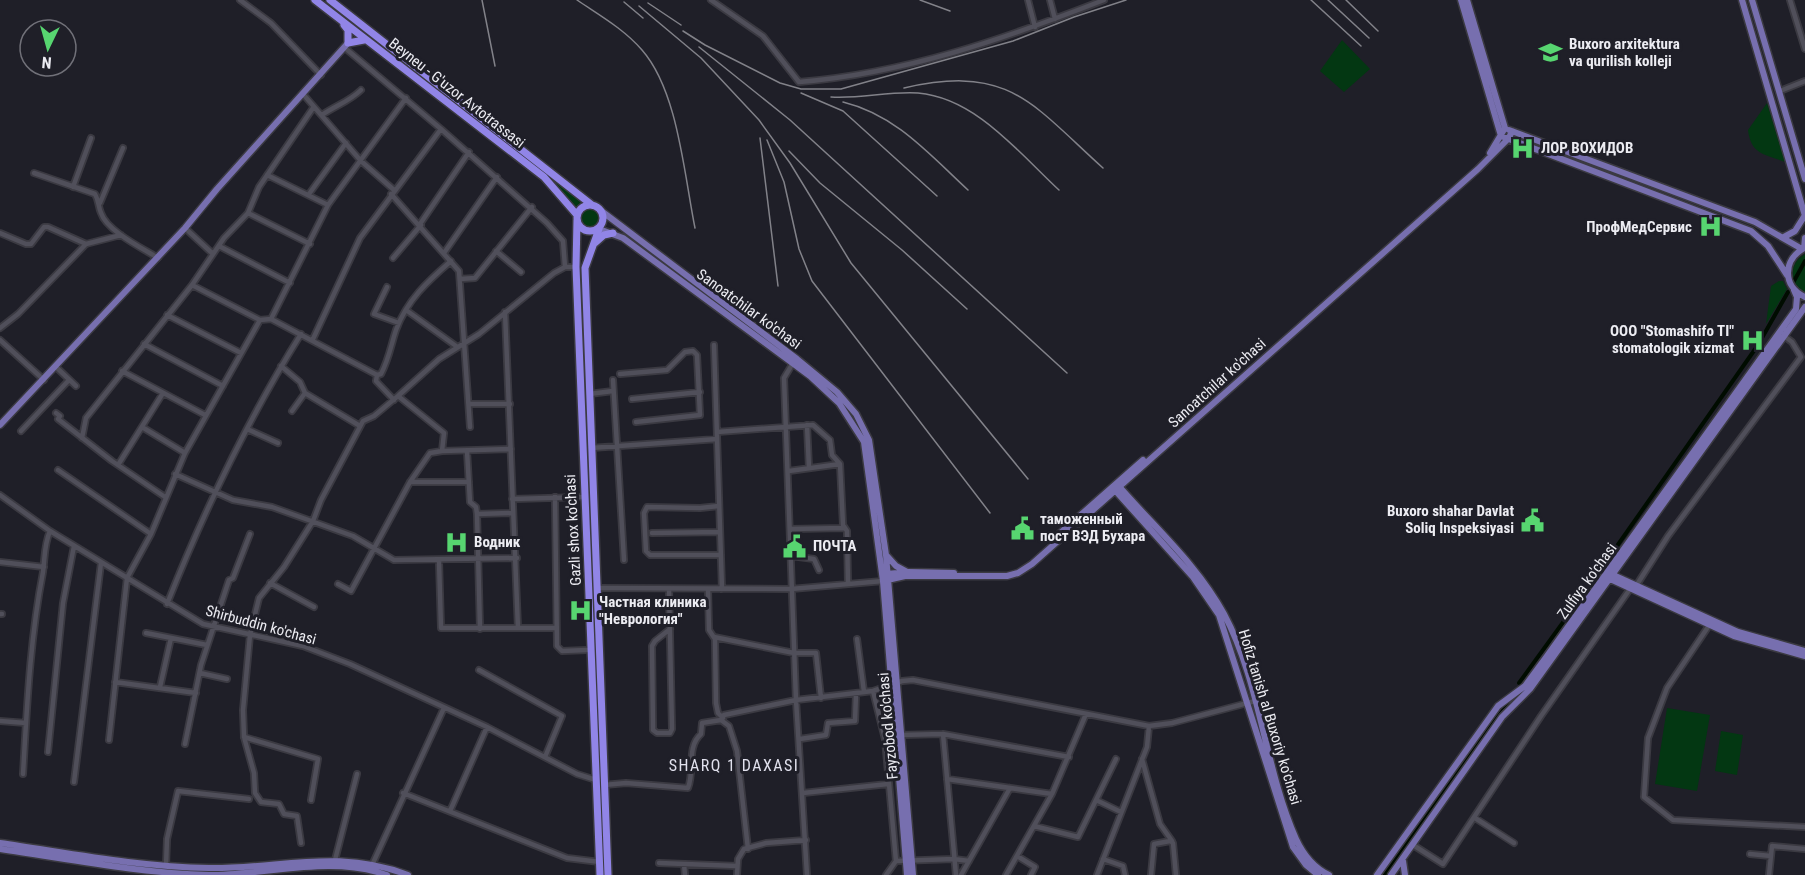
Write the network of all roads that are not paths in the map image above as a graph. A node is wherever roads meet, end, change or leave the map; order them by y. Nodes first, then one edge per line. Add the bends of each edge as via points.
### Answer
1 (240, 0) edge
2 (315, 0) edge
3 (330, 0) edge
4 (711, 0) edge
5 (1028, 0) edge
6 (1050, 0) edge
7 (1104, 0) edge
8 (1461, 0) edge
9 (1467, 0) edge
10 (1742, 0) edge
11 (1752, 0) edge
12 (1790, 0) edge
13 (1055, 19) junction
14 (342, 21) junction
15 (1035, 27) junction
16 (367, 40) junction
17 (347, 46) junction
18 (1805, 49) edge
19 (321, 75) junction
20 (1805, 81) edge
21 (1769, 88) junction
22 (1779, 88) junction
23 (361, 90) dead end
24 (303, 94) junction
25 (406, 98) junction
26 (313, 108) junction
27 (322, 115) junction
28 (441, 129) junction
29 (1508, 129) junction
30 (1501, 136) junction
31 (91, 138) dead end
32 (1509, 138) junction
33 (346, 143) junction
34 (123, 148) dead end
35 (469, 152) junction
36 (361, 161) junction
37 (517, 164) dead end
38 (527, 164) junction
39 (34, 173) dead end
40 (267, 175) junction
41 (497, 177) junction
42 (1805, 179) edge
43 (73, 187) junction
44 (392, 192) junction
45 (309, 194) junction
46 (1696, 201) junction
47 (100, 203) junction
48 (328, 205) junction
49 (592, 205) junction
50 (532, 207) junction
51 (1693, 208) junction
52 (600, 210) junction
53 (248, 213) junction
54 (1805, 216) edge
55 (577, 217) junction
56 (421, 225) junction
57 (185, 228) junction
58 (599, 229) junction
59 (0, 233) edge
60 (613, 233) junction
61 (121, 235) junction
62 (1784, 237) junction
63 (1805, 238) edge
64 (86, 244) junction
65 (310, 244) junction
66 (219, 246) junction
67 (590, 249) junction
68 (1804, 249) edge
69 (496, 250) junction
70 (444, 253) junction
71 (213, 255) junction
72 (158, 258) junction
73 (393, 258) dead end
74 (451, 261) junction
75 (565, 267) junction
76 (576, 267) junction
77 (521, 272) dead end
78 (1788, 275) junction
79 (460, 279) junction
80 (290, 283) junction
81 (192, 285) junction
82 (387, 287) dead end
83 (1794, 291) junction
84 (1805, 297) edge
85 (1805, 307) edge
86 (406, 310) junction
87 (505, 312) junction
88 (167, 315) junction
89 (734, 317) junction
90 (271, 319) junction
91 (260, 320) junction
92 (399, 323) junction
93 (0, 328) edge
94 (301, 334) junction
95 (1784, 336) junction
96 (313, 339) junction
97 (0, 340) edge
98 (465, 341) junction
99 (144, 344) junction
100 (714, 345) dead end
101 (456, 346) junction
102 (1805, 352) edge
103 (242, 353) junction
104 (1801, 357) junction
105 (793, 363) junction
106 (281, 366) junction
107 (56, 367) junction
108 (122, 371) junction
109 (620, 374) dead end
110 (378, 375) junction
111 (44, 380) junction
112 (69, 380) junction
113 (613, 380) dead end
114 (76, 386) dead end
115 (223, 386) junction
116 (614, 391) junction
117 (700, 392) junction
118 (163, 393) junction
119 (305, 393) junction
120 (589, 394) junction
121 (396, 398) junction
122 (632, 399) dead end
123 (701, 399) junction
124 (716, 399) junction
125 (469, 404) junction
126 (510, 404) junction
127 (292, 411) dead end
128 (56, 413) dead end
129 (205, 415) junction
130 (636, 422) dead end
131 (0, 425) edge
132 (807, 425) junction
133 (360, 426) junction
134 (142, 427) junction
135 (470, 427) dead end
136 (786, 427) junction
137 (247, 429) junction
138 (21, 431) dead end
139 (717, 432) junction
140 (82, 438) junction
141 (717, 438) junction
142 (278, 442) dead end
143 (617, 445) junction
144 (591, 448) junction
145 (511, 449) junction
146 (442, 451) junction
147 (467, 451) junction
148 (185, 453) junction
149 (1691, 462) junction
150 (840, 464) junction
151 (118, 465) junction
152 (809, 468) junction
153 (58, 470) dead end
154 (789, 471) junction
155 (175, 474) junction
156 (410, 482) junction
157 (469, 482) junction
158 (1116, 487) junction
159 (216, 492) junction
160 (0, 495) edge
161 (165, 497) junction
162 (555, 497) junction
163 (585, 497) junction
164 (512, 499) junction
165 (719, 506) junction
166 (513, 513) junction
167 (477, 514) junction
168 (313, 521) junction
169 (845, 528) junction
170 (790, 529) junction
171 (50, 531) junction
172 (720, 532) junction
173 (652, 533) dead end
174 (151, 534) junction
175 (250, 534) dead end
176 (74, 546) junction
177 (375, 549) junction
178 (721, 555) junction
179 (882, 555) junction
180 (791, 556) junction
181 (517, 558) junction
182 (478, 559) junction
183 (624, 560) dead end
184 (439, 561) junction
185 (0, 562) edge
186 (101, 563) junction
187 (887, 566) junction
188 (44, 567) junction
189 (819, 570) dead end
190 (898, 573) junction
191 (906, 574) junction
192 (1609, 576) junction
193 (128, 578) junction
194 (886, 579) junction
195 (270, 583) junction
196 (338, 584) dead end
197 (848, 584) junction
198 (597, 588) junction
199 (1633, 588) junction
200 (669, 589) junction
201 (708, 589) junction
202 (722, 589) junction
203 (791, 589) junction
204 (167, 604) junction
205 (314, 607) dead end
206 (1710, 624) junction
207 (213, 628) junction
208 (518, 628) junction
209 (555, 628) junction
210 (480, 629) junction
211 (670, 629) junction
212 (146, 633) dead end
213 (250, 634) junction
214 (714, 637) junction
215 (171, 638) junction
216 (857, 639) dead end
217 (207, 645) junction
218 (587, 650) dead end
219 (1805, 651) edge
220 (794, 653) junction
221 (1805, 656) edge
222 (479, 670) dead end
223 (200, 673) junction
224 (227, 678) dead end
225 (115, 682) junction
226 (894, 683) junction
227 (160, 687) junction
228 (873, 691) junction
229 (864, 692) junction
230 (196, 693) junction
231 (856, 694) junction
232 (821, 698) junction
233 (796, 700) junction
234 (1251, 701) junction
235 (444, 708) junction
236 (1086, 714) junction
237 (722, 719) junction
238 (0, 721) edge
239 (26, 723) junction
240 (1149, 726) junction
241 (487, 727) junction
242 (943, 734) junction
243 (900, 735) junction
244 (244, 737) junction
245 (800, 739) junction
246 (110, 740) dead end
247 (185, 744) dead end
248 (48, 752) dead end
249 (545, 757) junction
250 (1069, 757) junction
251 (1116, 759) dead end
252 (1142, 759) junction
253 (23, 774) dead end
254 (357, 774) dead end
255 (947, 779) junction
256 (596, 780) junction
257 (74, 783) dead end
258 (888, 784) junction
259 (604, 785) junction
260 (1010, 788) junction
261 (403, 793) junction
262 (803, 793) junction
263 (1052, 794) junction
264 (249, 799) dead end
265 (312, 800) dead end
266 (1096, 800) junction
267 (450, 811) junction
268 (1121, 812) junction
269 (1475, 818) junction
270 (1034, 826) junction
271 (1805, 827) edge
272 (806, 840) junction
273 (1172, 841) junction
274 (0, 843) edge
275 (301, 843) dead end
276 (1514, 843) dead end
277 (1413, 845) junction
278 (0, 849) edge
279 (748, 849) junction
280 (1805, 849) edge
281 (1750, 854) dead end
282 (1017, 856) junction
283 (1771, 856) junction
284 (1403, 858) junction
285 (954, 859) junction
286 (1103, 859) junction
287 (335, 860) junction
288 (896, 861) junction
289 (909, 861) junction
290 (969, 861) junction
291 (600, 862) junction
292 (373, 863) junction
293 (659, 863) dead end
294 (684, 864) junction
295 (294, 865) junction
296 (166, 866) junction
297 (738, 866) junction
298 (351, 867) junction
299 (277, 872) edge
300 (349, 875) edge
301 (387, 875) edge
302 (408, 875) edge
303 (600, 875) edge
304 (608, 875) edge
305 (685, 875) edge
306 (737, 875) edge
307 (807, 875) edge
308 (886, 875) edge
309 (907, 875) edge
310 (913, 875) edge
311 (956, 875) edge
312 (961, 875) edge
313 (1006, 875) edge
314 (1031, 875) edge
315 (1097, 875) edge
316 (1125, 875) edge
317 (1151, 875) edge
318 (1176, 875) edge
319 (1317, 875) edge
320 (1329, 875) edge
321 (1377, 875) edge
322 (1391, 875) edge
323 (1405, 875) edge
324 (1769, 875) edge

1 - 19 street via 271,23
2 - 14 highway, Beyneu - G'uzor Avtotrassasi
3 - 49 highway, Beyneu - G'uzor Avtotrassasi
4 - 15 street via 763,36 799,82 889,71
5 - 15 street
6 - 13 street
7 - 13 street
8 - 30 main road
9 - 29 main road
10 - 21 main road
11 - 22 main road
12 - 18 street
13 - 15 street
14 - 16 highway, Beyneu - G'uzor Avtotrassasi
14 - 17 highway via 348,30
16 - 17 highway via 359,39
16 - 38 highway, Beyneu - G'uzor Avtotrassasi
17 - 19 main road
17 - 25 street
19 - 24 main road
20 - 22 street
21 - 22 main road
21 - 54 main road
22 - 42 main road
23 - 27 street
24 - 26 street
24 - 57 main road
25 - 28 street
25 - 36 street
26 - 27 street
26 - 40 street
27 - 33 street
28 - 35 street
28 - 44 street
29 - 30 main road, Sanoatchilar ko'chasi
29 - 32 main road, Sanoatchilar ko'chasi
29 - 46 main road
30 - 32 main road
30 - 158 main road, Sanoatchilar ko'chasi via 1478,165
31 - 43 street
32 - 51 main road
32 - 158 main road, Sanoatchilar ko'chasi via 1479,169
33 - 36 street
33 - 45 street
34 - 47 street
35 - 41 street
35 - 56 street
36 - 44 street
36 - 48 street
37 - 38 highway
38 - 55 highway, Beyneu - G'uzor Avtotrassasi via 553,186
39 - 43 street
40 - 45 street
40 - 53 street
41 - 50 street
41 - 70 street
43 - 47 street via 95,194
44 - 56 street
44 - 96 street via 360,238
45 - 48 street
46 - 51 main road
46 - 62 main road
47 - 61 street via 101,214
48 - 65 street
49 - 52 highway
49 - 55 highway via 583,207
50 - 69 street
50 - 75 street via 563,241
51 - 78 main road via 1756,235
52 - 58 highway via 603,219
52 - 89 main road, Sanoatchilar ko'chasi
53 - 65 street
53 - 66 street
54 - 62 main road via 1795,231
55 - 58 highway via 585,230
55 - 76 highway, Gazli shox ko'chasi
56 - 70 street
56 - 73 street
57 - 71 street
57 - 72 main road
58 - 60 main road
58 - 67 highway, Gazli shox ko'chasi
59 - 64 street via 32,244 48,227
60 - 67 highway via 604,235
60 - 89 main road
61 - 64 street
61 - 72 street
62 - 68 main road
63 - 68 main road
64 - 93 street
65 - 80 street
66 - 71 street
66 - 80 street
67 - 120 highway, Gazli shox ko'chasi via 585,268
68 - 78 main road via 1793,257
69 - 77 street
69 - 79 street via 475,278
70 - 74 street
71 - 81 street
72 - 107 main road
74 - 79 street
74 - 86 street via 415,295
75 - 76 street
75 - 87 street
76 - 163 highway, Gazli shox ko'chasi
78 - 83 main road
79 - 98 street
80 - 90 street
81 - 88 street
81 - 91 street
82 - 92 street via 374,314
83 - 84 main road
83 - 149 main road, Zulfiya ko'chasi via 1796,309
85 - 95 main road, Zulfiya ko'chasi
86 - 92 street
86 - 101 street
87 - 98 street
87 - 126 street
88 - 99 street
88 - 103 street
89 - 105 main road, Sanoatchilar ko'chasi
89 - 179 main road, Sanoatchilar ko'chasi via 798,359 856,414 869,440
90 - 91 street
90 - 94 street
91 - 103 street
92 - 110 street via 390,358
94 - 96 street
94 - 106 street
95 - 104 street
95 - 149 main road, Zulfiya ko'chasi
96 - 110 street
97 - 111 street
98 - 101 street
98 - 125 street
99 - 108 street
99 - 115 street
100 - 124 street
101 - 121 street
102 - 104 street
103 - 115 street
104 - 199 street
105 - 136 street via 784,378
105 - 179 main road, Sanoatchilar ko'chasi via 839,403 864,442
106 - 119 street via 300,382
106 - 137 street
107 - 111 main road
107 - 112 street
108 - 118 street
108 - 140 street via 86,418
109 - 117 street via 667,370 685,352 693,351 697,355
110 - 121 street via 375,381
111 - 131 main road
112 - 114 street
112 - 138 street
113 - 116 street
115 - 129 street
116 - 120 street
116 - 143 street
117 - 122 street
117 - 123 street
118 - 129 street
118 - 134 street
119 - 127 street
119 - 133 street
120 - 144 highway, Gazli shox ko'chasi
121 - 133 street
121 - 146 street via 444,434
123 - 124 street
123 - 130 street via 702,412 698,416
124 - 139 street
125 - 126 street
125 - 135 street
126 - 145 street
128 - 140 street
129 - 148 street
132 - 136 street
132 - 150 street via 813,425 830,440 832,455
132 - 152 street
133 - 168 street
134 - 148 street
134 - 151 street
136 - 139 street
136 - 154 street
137 - 142 street
137 - 159 street
139 - 141 street
140 - 151 street
141 - 143 street
141 - 165 street
143 - 144 street
143 - 183 street
144 - 198 highway, Gazli shox ko'chasi
145 - 147 street
145 - 164 street
146 - 147 street
146 - 156 street via 430,453
147 - 157 street
148 - 155 street
149 - 192 main road, Zulfiya ko'chasi
150 - 152 street
150 - 169 street
151 - 161 street
152 - 154 street
153 - 174 street
154 - 170 street
155 - 159 street
155 - 161 street
156 - 157 street
156 - 177 street
157 - 167 street via 470,502
158 - 191 main road, Sanoatchilar ko'chasi via 1017,570 991,574
158 - 234 main road, Hofiz tanish al Buxoriy ko'chasi via 1210,600 1226,631
159 - 168 street via 233,501 272,507
159 - 204 street
160 - 171 street, Shirbuddin ko'chasi
161 - 174 street
162 - 163 street
162 - 164 street
162 - 209 street
163 - 256 highway, Gazli shox ko'chasi
164 - 166 street
165 - 172 street
165 - 178 street via 647,507 644,513 646,551 650,555
166 - 167 street
166 - 181 street
167 - 182 street
168 - 177 street
168 - 195 street
169 - 170 street
169 - 197 street
170 - 180 street
171 - 176 street, Shirbuddin ko'chasi
171 - 188 street
172 - 173 street
172 - 178 street
174 - 193 street
175 - 207 street
176 - 186 street, Shirbuddin ko'chasi
176 - 248 street via 63,603
177 - 184 street via 394,560
177 - 196 street via 351,591
178 - 202 street
179 - 187 main road
179 - 191 main road
179 - 194 main road, Sanoatchilar ko'chasi
180 - 189 street via 814,559
180 - 203 street
181 - 182 street
181 - 208 street
182 - 184 street
182 - 210 street
184 - 210 street via 441,628
185 - 188 street
186 - 193 street, Shirbuddin ko'chasi
186 - 257 street
187 - 190 main road
187 - 194 main road
188 - 239 street via 33,622
190 - 191 main road, Sanoatchilar ko'chasi
190 - 194 main road, Sanoatchilar ko'chasi
191 - 194 main road, Sanoatchilar ko'chasi
192 - 199 main road
192 - 277 main road, Zulfiya ko'chasi via 1530,689 1502,717
192 - 321 main road, Zulfiya ko'chasi via 1530,679 1498,706
193 - 204 street, Shirbuddin ko'chasi
193 - 225 street
194 - 197 street
194 - 226 main road, Fayzobod ko'chasi
195 - 205 street
195 - 213 street via 259,598
197 - 203 street
198 - 200 street
198 - 259 highway, Gazli shox ko'chasi
199 - 206 main road
199 - 219 main road via 1738,632
199 - 269 street via 1540,716
200 - 201 street
200 - 211 street
201 - 202 street
201 - 214 street via 710,630
202 - 203 street
203 - 220 street
204 - 207 street, Shirbuddin ko'chasi
206 - 221 main road via 1734,636
206 - 271 street via 1666,688 1648,738 1644,797 1673,820
207 - 213 street, Shirbuddin ko'chasi
207 - 217 street
208 - 209 street
208 - 210 street
209 - 218 street via 559,649
211 - 211 street via 672,732 657,734 653,730 652,646
212 - 215 street
213 - 235 street, Shirbuddin ko'chasi via 303,646
213 - 244 street via 244,674
214 - 220 street
214 - 237 street via 716,703
215 - 217 street
215 - 227 street
216 - 229 street
217 - 223 street
220 - 232 street via 816,652
220 - 233 street
222 - 249 street via 562,716
223 - 224 street
223 - 230 street
225 - 227 street
225 - 246 street
226 - 228 street
226 - 236 street via 913,680
226 - 243 main road, Fayzobod ko'chasi
226 - 289 main road
227 - 230 street
228 - 229 street
228 - 258 street via 885,739
229 - 231 street
230 - 247 street
231 - 232 street
231 - 245 street via 855,721 828,723 826,735
232 - 233 street
233 - 237 street via 724,715
233 - 245 street
234 - 240 street
234 - 319 main road, Hofiz tanish al Buxoriy ko'chasi via 1293,847
234 - 320 main road, Hofiz tanish al Buxoriy ko'chasi via 1296,839 1313,864
235 - 241 street, Shirbuddin ko'chasi
235 - 261 street
236 - 240 street
236 - 250 street
237 - 259 street via 702,723 692,750 688,788
237 - 279 street via 729,726 737,751
238 - 239 street
239 - 253 street
240 - 252 street via 1149,741
241 - 249 street, Shirbuddin ko'chasi
241 - 267 street
242 - 243 street
242 - 250 street
242 - 255 street
243 - 289 main road, Fayzobod ko'chasi
244 - 265 street via 318,759
244 - 275 street via 255,793 261,802 279,804 284,814 297,816
245 - 262 street
249 - 256 street, Shirbuddin ko'chasi
250 - 263 street
251 - 266 street
252 - 268 street
252 - 273 street via 1160,824
254 - 287 street
255 - 260 street
255 - 285 street
256 - 291 highway, Gazli shox ko'chasi
258 - 262 street
258 - 288 street
259 - 304 highway, Gazli shox ko'chasi
260 - 263 street
260 - 290 street
261 - 267 street
261 - 292 street
262 - 272 street
263 - 270 street
264 - 296 street via 178,791 167,839
266 - 268 street
266 - 270 street via 1078,837
267 - 291 street via 567,858
268 - 286 street
269 - 276 street
269 - 277 street via 1443,864
270 - 282 street
272 - 279 street via 766,843
272 - 307 street
273 - 317 street via 1154,844
273 - 318 street
274 - 296 main road
277 - 284 main road, Zulfiya ko'chasi
278 - 299 main road via 177,873
279 - 297 street via 739,854
280 - 283 street via 1772,846
281 - 283 street
282 - 313 street
282 - 314 street via 1035,867
283 - 324 street
284 - 322 main road, Zulfiya ko'chasi
284 - 323 main road
285 - 289 street
285 - 290 street
285 - 311 street
286 - 315 street
286 - 316 street via 1123,866
287 - 292 main road
287 - 295 main road
288 - 289 street
288 - 308 street
289 - 309 main road
289 - 310 main road, Fayzobod ko'chasi
290 - 312 street
291 - 303 highway, Gazli shox ko'chasi
292 - 302 main road
293 - 294 street
294 - 297 street
294 - 305 street
295 - 296 main road
295 - 298 main road
295 - 299 main road
297 - 306 street
298 - 300 street
298 - 301 main road

